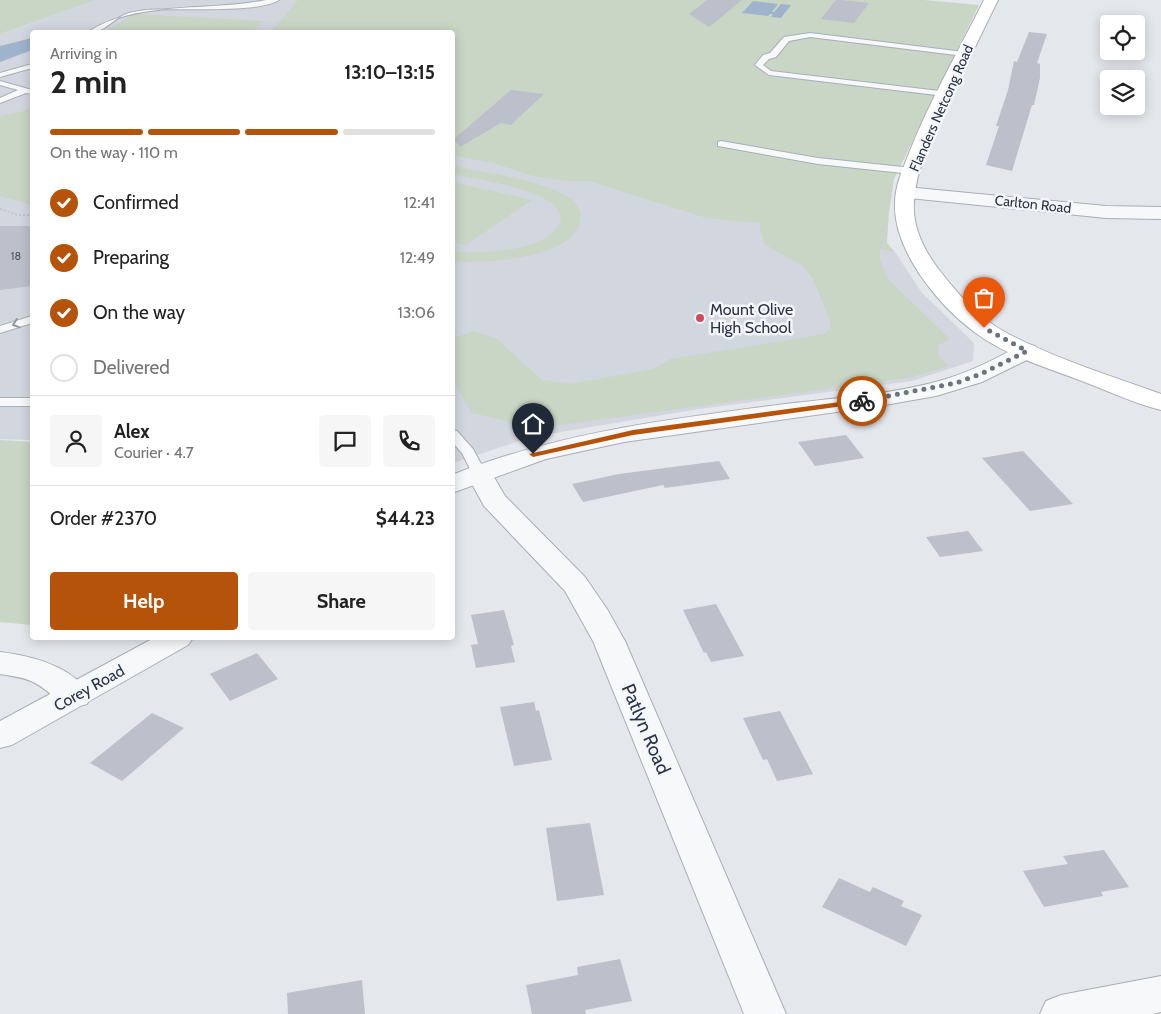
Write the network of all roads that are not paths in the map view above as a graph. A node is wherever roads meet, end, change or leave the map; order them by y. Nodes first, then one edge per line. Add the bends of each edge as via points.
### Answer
1 (276, 0) edge
2 (991, 0) edge
3 (95, 30) edge
4 (964, 54) junction
5 (30, 67) edge
6 (0, 76) edge
7 (0, 83) edge
8 (23, 91) junction
9 (30, 92) edge
10 (945, 94) junction
11 (0, 101) edge
12 (721, 144) dead end
13 (912, 171) junction
14 (906, 193) junction
15 (1161, 213) edge
16 (30, 320) edge
17 (0, 330) edge
18 (1027, 351) junction
19 (0, 402) edge
20 (30, 402) edge
21 (1161, 403) edge
22 (455, 437) edge
23 (466, 479) edge
24 (173, 640) edge
25 (0, 663) edge
26 (75, 696) junction
27 (0, 736) edge
28 (1161, 994) edge
29 (765, 1014) edge
30 (1061, 1014) edge

1 - 3 lane via 240,5 178,3 148,6 120,14
2 - 4 main road, Flanders Netcong Road
4 - 10 main road, Flanders Netcong Road
4 - 10 lane via 810,36 788,39 759,65 769,73
5 - 6 lane
7 - 8 lane
8 - 9 lane
8 - 11 lane
10 - 13 main road, Flanders Netcong Road
12 - 13 lane via 818,161
13 - 14 main road, Flanders Netcong Road
14 - 15 street, Carlton Road via 1106,212
14 - 18 main road, Flanders Netcong Road via 905,220 909,236 936,282 984,328
16 -> 17 lane
18 - 21 main road, Flanders Netcong Road
18 - 23 street via 981,374 939,388 620,434 519,458
19 - 20 lane
22 - 23 lane via 468,452
23 - 29 street, Patlyn Road via 494,500 575,584 592,609 609,641
24 - 26 street, Corey Road
25 - 26 street via 37,669 56,679
26 - 27 street, Corey Road
28 - 30 street

